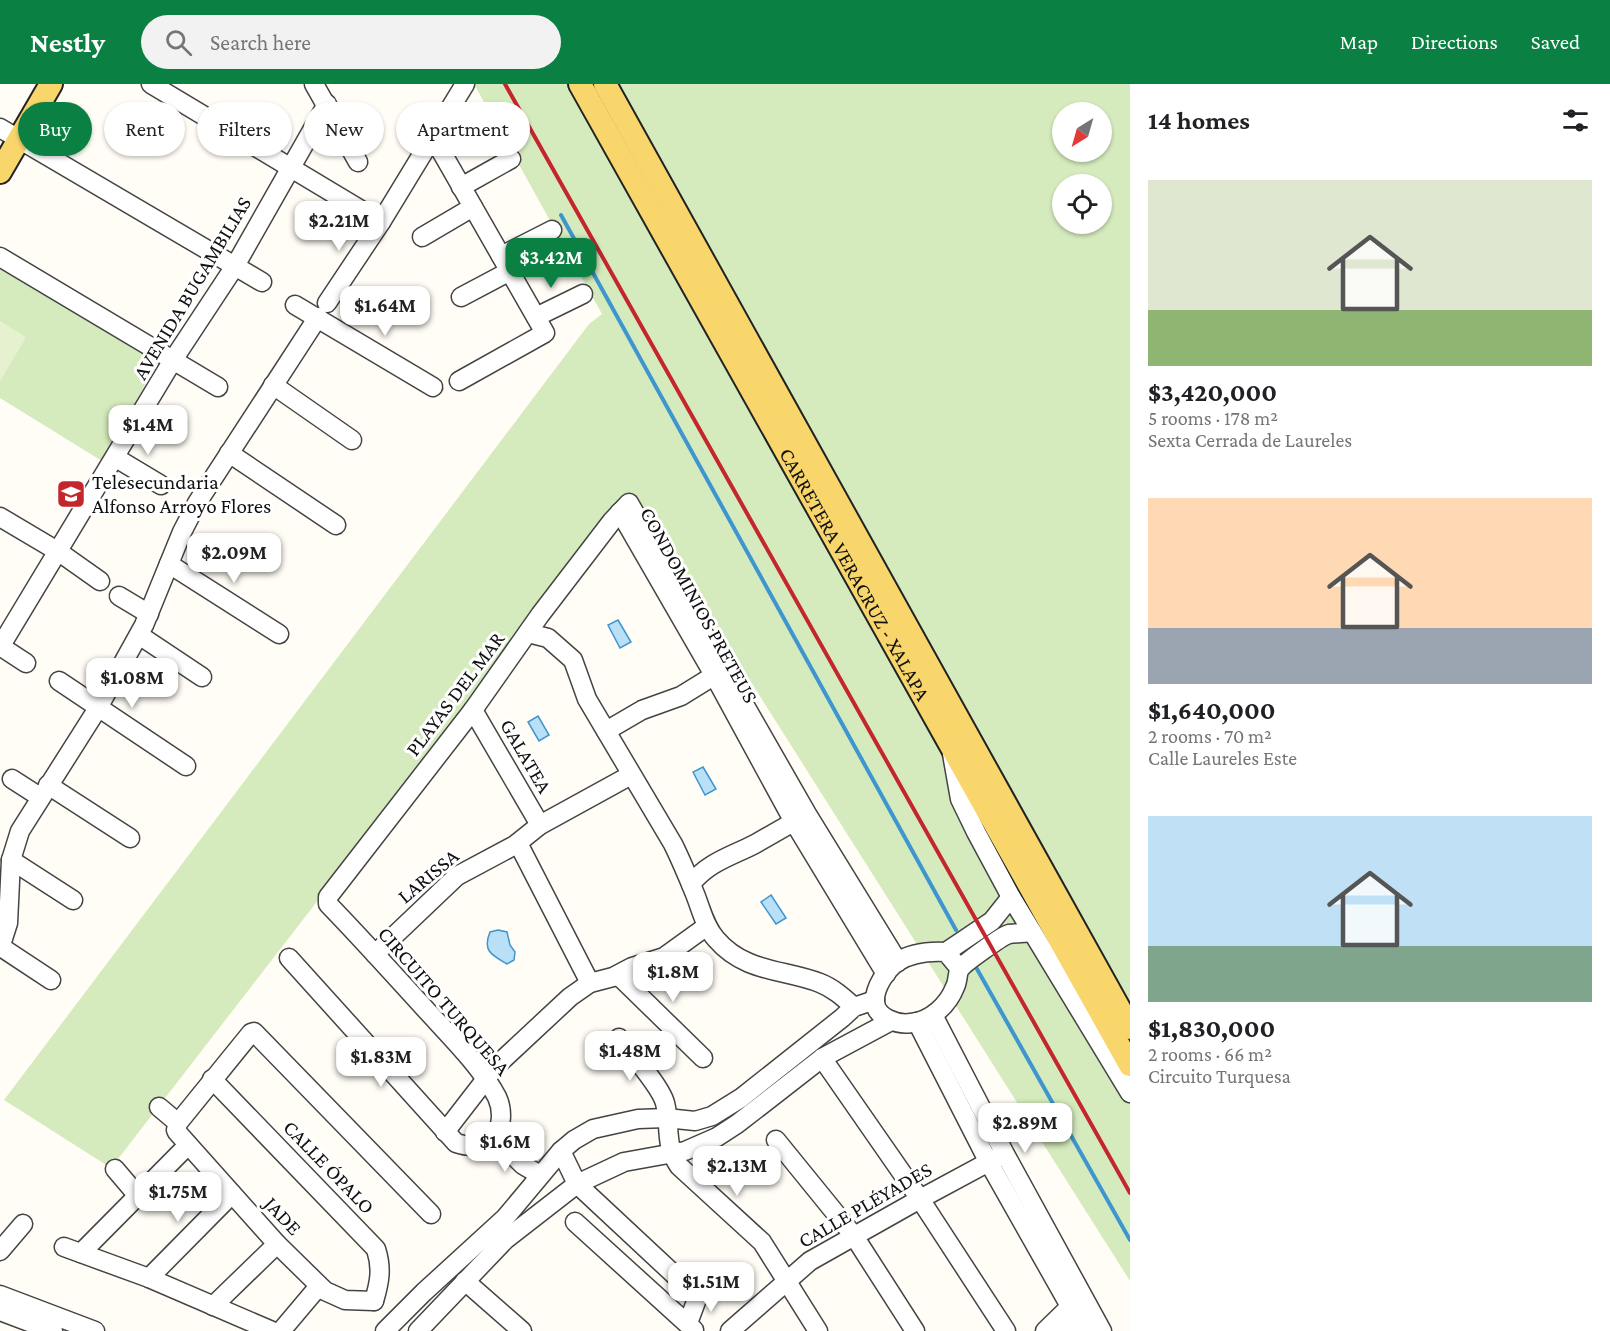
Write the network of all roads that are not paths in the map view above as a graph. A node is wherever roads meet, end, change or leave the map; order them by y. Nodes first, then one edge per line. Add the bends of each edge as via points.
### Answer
1 (51, 84) edge
2 (151, 84) edge
3 (314, 84) edge
4 (465, 84) edge
5 (580, 84) edge
6 (605, 84) edge
7 (41, 102) edge
8 (326, 102) edge
9 (454, 102) edge
10 (0, 128) edge
11 (18, 139) edge
12 (18, 143) edge
13 (304, 143) edge
14 (47, 156) edge
15 (355, 156) edge
16 (421, 156) edge
17 (444, 156) edge
18 (511, 159) dead end
19 (358, 162) dead end
20 (290, 167) junction
21 (412, 170) junction
22 (0, 172) edge
23 (458, 182) junction
24 (473, 207) junction
25 (381, 222) junction
26 (552, 230) dead end
27 (422, 237) dead end
28 (0, 257) edge
29 (505, 264) junction
30 (235, 266) junction
31 (262, 282) dead end
32 (583, 294) dead end
33 (461, 297) dead end
34 (295, 305) dead end
35 (322, 310) junction
36 (540, 325) junction
37 (174, 360) junction
38 (459, 381) dead end
39 (273, 385) junction
40 (218, 387) dead end
41 (433, 387) dead end
42 (352, 440) dead end
43 (229, 453) junction
44 (116, 458) junction
45 (161, 485) dead end
46 (620, 512) joint
47 (0, 517) edge
48 (336, 525) dead end
49 (59, 552) junction
50 (169, 564) junction
51 (100, 581) dead end
52 (119, 596) dead end
53 (148, 614) junction
54 (528, 633) junction
55 (139, 634) junction
56 (279, 634) dead end
57 (0, 646) edge
58 (26, 663) dead end
59 (719, 672) junction
60 (202, 677) dead end
61 (59, 681) dead end
62 (98, 708) junction
63 (473, 710) junction
64 (606, 731) junction
65 (950, 743) junction
66 (186, 765) dead end
67 (631, 775) junction
68 (12, 779) dead end
69 (44, 791) junction
70 (800, 818) junction
71 (540, 825) junction
72 (130, 838) dead end
73 (518, 843) junction
74 (11, 860) junction
75 (691, 884) junction
76 (1011, 897) junction
77 (73, 900) dead end
78 (328, 903) joint
79 (4, 911) edge
80 (707, 926) junction
81 (1032, 932) junction
82 (0, 947) edge
83 (946, 952) junction
84 (375, 954) junction
85 (289, 958) dead end
86 (892, 968) junction
87 (960, 969) junction
88 (618, 975) junction
89 (51, 980) dead end
90 (590, 983) junction
91 (875, 1000) junction
92 (854, 1007) junction
93 (925, 1018) junction
94 (891, 1021) junction
95 (1130, 1028) edge
96 (619, 1038) dead end
97 (704, 1058) dead end
98 (822, 1058) junction
99 (1130, 1065) edge
100 (212, 1079) junction
101 (485, 1080) junction
102 (1130, 1093) edge
103 (159, 1107) dead end
104 (666, 1118) junction
105 (177, 1127) junction
106 (445, 1132) junction
107 (494, 1137) junction
108 (776, 1140) dead end
109 (188, 1145) junction
110 (561, 1151) junction
111 (671, 1153) junction
112 (1005, 1154) junction
113 (988, 1161) junction
114 (115, 1169) dead end
115 (540, 1175) junction
116 (578, 1184) junction
117 (232, 1194) junction
118 (138, 1196) junction
119 (920, 1198) junction
120 (432, 1214) dead end
121 (575, 1222) dead end
122 (23, 1224) dead end
123 (854, 1236) junction
124 (277, 1244) junction
125 (0, 1251) edge
126 (149, 1278) junction
127 (465, 1281) junction
128 (786, 1282) junction
129 (319, 1286) junction
130 (0, 1295) edge
131 (374, 1301) junction
132 (213, 1306) junction
133 (0, 1311) edge
134 (1078, 1315) edge
135 (390, 1325) edge
136 (691, 1327) edge
137 (281, 1330) edge
138 (53, 1331) edge
139 (94, 1331) edge
140 (418, 1331) edge
141 (522, 1331) edge
142 (729, 1331) edge
143 (818, 1331) edge
144 (915, 1331) edge
145 (1006, 1331) edge
146 (1045, 1331) edge
147 (1102, 1331) edge

1 - 7 main road
2 - 20 street
3 - 8 street
4 - 9 street
5 - 65 main road, CARRETERA VERACRUZ - XALAPA
6 - 95 main road, CARRETERA VERACRUZ - XALAPA
10 - 11 street
12 - 22 main road
13 - 20 street, AVENIDA BUGAMBILIAS
14 - 30 street
15 - 19 street
16 - 21 street
17 - 23 street
18 - 23 street
20 - 25 street
20 - 30 street, AVENIDA BUGAMBILIAS
21 - 23 street via 425,165 440,167
21 - 25 street
23 - 24 street
24 - 27 street
24 - 29 street
25 - 35 street
26 - 29 street
28 - 37 street
29 - 33 street
29 - 36 street
30 - 31 street
30 - 37 street, AVENIDA BUGAMBILIAS
32 - 36 street
34 - 35 street
35 - 39 street
35 - 41 street
36 - 38 street
37 - 40 street
37 - 44 street, AVENIDA BUGAMBILIAS
39 - 42 street
39 - 43 street
43 - 48 street
43 - 50 street via 191,514
44 - 45 street
44 - 49 street, AVENIDA BUGAMBILIAS
46 - 54 street, PLAYAS DEL MAR
46 - 59 street, CONDOMINIOS PRETEUS
47 - 49 street
49 - 51 street
49 - 57 street, AVENIDA BUGAMBILIAS
50 - 53 street
50 - 56 street
52 - 53 street
53 - 55 street
54 - 63 street, PLAYAS DEL MAR
54 - 64 street via 548,638 573,660 587,699
55 - 60 street
55 - 62 street
57 - 58 street
59 - 64 street via 681,696 642,710
59 - 70 street, CONDOMINIOS PRETEUS
61 - 62 street
62 - 66 street
62 - 69 street
63 - 71 street, GALATEA
63 - 78 street, PLAYAS DEL MAR via 329,894
64 - 67 street
65 - 76 street via 960,799
65 - 99 main road, CARRETERA VERACRUZ - XALAPA
67 - 71 street, LARISSA
67 - 75 street via 673,844
68 - 69 street
69 - 72 street
69 - 74 street via 21,831
70 - 75 street via 713,863
70 - 86 street, CONDOMINIOS PRETEUS
71 - 73 street, LARISSA
73 - 84 street, LARISSA via 458,876
73 - 90 street
74 - 77 street
74 - 79 street
75 - 80 street
76 - 81 street
76 - 83 street via 992,921
78 - 84 street, CIRCUITO TURQUESA
79 - 82 street via 7,927
80 - 88 street via 664,957
80 - 92 street via 716,939 739,957 776,973 821,984
81 - 87 street via 1007,935
81 - 102 street
82 - 89 street
83 - 86 street via 921,953
83 - 87 street
84 - 101 street, CIRCUITO TURQUESA
85 - 106 street
86 - 91 street
87 - 93 street via 946,1003
88 - 90 street
88 - 97 street
90 - 101 street via 570,997
91 - 92 street
91 - 94 street via 881,1014
92 - 104 street via 724,1110 695,1121
93 - 94 street via 905,1024
93 - 112 street
93 - 113 street
94 - 98 street
96 - 104 street via 662,1095
98 - 111 street via 723,1133 691,1149
98 - 119 street
100 - 105 street, CALLE ÓPALO
100 - 120 street, CALLE ÓPALO via 256,1032
100 - 131 street, CALLE ÓPALO via 376,1249 381,1270
101 - 106 street
101 - 107 street, CIRCUITO TURQUESA via 501,1110
103 - 105 street, JADE
104 - 110 street via 638,1119 593,1129
104 - 111 street
105 - 109 street, JADE
106 - 107 street via 456,1143 467,1146
107 - 115 street
108 - 123 street
109 - 117 street, JADE
109 - 118 street
110 - 115 street
110 - 116 street
111 - 116 street via 624,1162
111 - 128 street via 695,1183 762,1242
112 - 113 street, CALLE PLÉYADES
112 - 134 street
113 - 119 street, CALLE PLÉYADES
113 - 134 street
114 - 118 street
115 - 135 street via 505,1218
116 - 127 street via 515,1231
116 - 136 street via 696,1295
117 - 124 street, JADE
117 - 126 street
118 - 126 street via 72,1250
119 - 123 street, CALLE PLÉYADES
119 - 145 street
121 - 136 street
122 - 125 street
123 - 128 street, CALLE PLÉYADES via 810,1261
123 - 144 street
124 - 129 street, JADE
124 - 132 street
126 - 132 street
127 - 140 street
127 - 141 street
128 - 142 street, CALLE PLÉYADES
128 - 143 street
129 - 131 street, JADE via 345,1300
129 - 137 street
130 - 139 street
131 - 135 street
132 - 137 street
133 - 138 street
134 - 146 street
134 - 147 street

